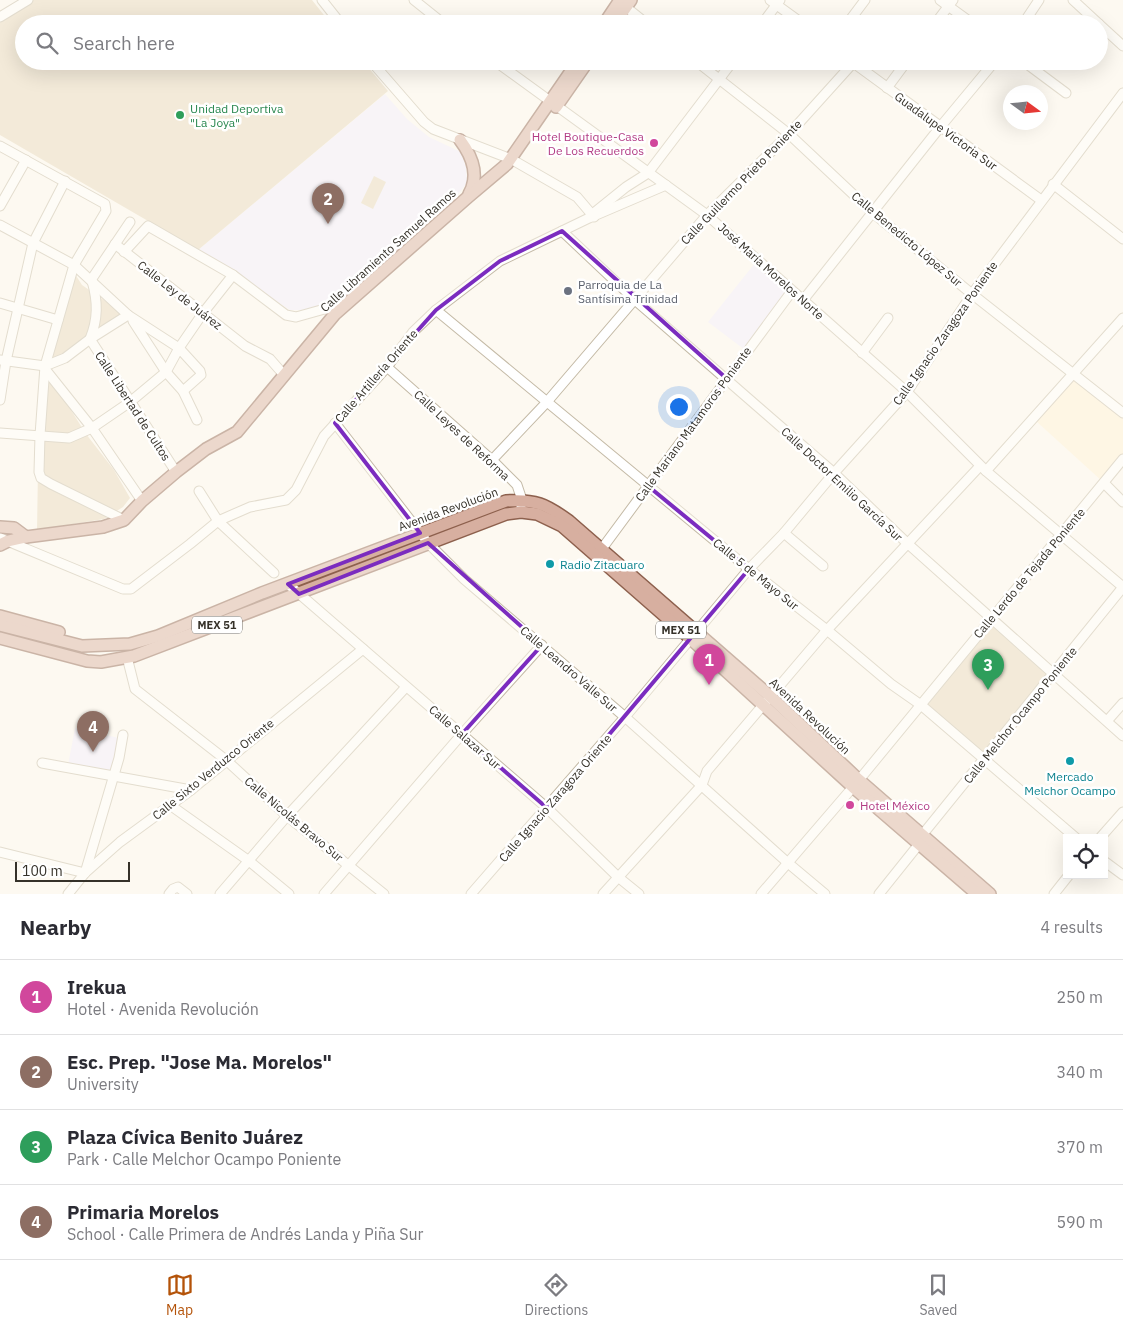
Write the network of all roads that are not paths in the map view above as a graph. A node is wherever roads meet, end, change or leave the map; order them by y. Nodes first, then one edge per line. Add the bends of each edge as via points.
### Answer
1 (322, 0) edge
2 (414, 0) edge
3 (865, 0) edge
4 (940, 0) edge
5 (1039, 0) edge
6 (1073, 0) edge
7 (24, 1) edge
8 (623, 2) edge
9 (776, 2) edge
10 (951, 3) edge
11 (333, 15) edge
12 (433, 15) edge
13 (612, 15) edge
14 (618, 15) edge
15 (637, 15) edge
16 (768, 15) edge
17 (792, 15) edge
18 (854, 15) edge
19 (942, 15) edge
20 (964, 15) edge
21 (1029, 15) edge
22 (1089, 15) edge
23 (0, 17) edge
24 (1108, 32) edge
25 (1123, 46) edge
26 (379, 70) edge
27 (507, 70) edge
28 (573, 70) edge
29 (581, 70) edge
30 (708, 70) edge
31 (726, 70) edge
32 (845, 70) edge
33 (863, 70) edge
34 (901, 70) edge
35 (987, 70) edge
36 (1035, 70) edge
37 (719, 79) junction
38 (888, 88) junction
39 (1066, 93) dead end
40 (1123, 93) edge
41 (553, 104) junction
42 (940, 126) junction
43 (789, 134) junction
44 (460, 140) junction
45 (0, 146) edge
46 (26, 160) junction
47 (511, 161) junction
48 (648, 172) junction
49 (65, 181) junction
50 (1054, 184) junction
51 (666, 185) junction
52 (468, 197) junction
53 (1041, 200) junction
54 (0, 206) edge
55 (873, 213) junction
56 (707, 214) junction
57 (591, 216) junction
58 (130, 222) dead end
59 (0, 225) edge
60 (562, 231) junction
61 (1123, 239) edge
62 (33, 243) junction
63 (115, 244) junction
64 (124, 252) junction
65 (74, 265) junction
66 (234, 275) junction
67 (91, 280) junction
68 (792, 290) junction
69 (972, 294) junction
70 (634, 298) junction
71 (804, 299) junction
72 (349, 302) junction
73 (0, 303) edge
74 (18, 308) junction
75 (436, 310) junction
76 (203, 313) junction
77 (129, 316) junction
78 (888, 318) dead end
79 (1123, 318) edge
80 (58, 320) junction
81 (90, 339) junction
82 (179, 348) junction
83 (862, 353) junction
84 (3, 360) edge
85 (387, 367) junction
86 (45, 368) junction
87 (166, 372) junction
88 (1075, 374) junction
89 (284, 375) junction
90 (726, 378) junction
91 (183, 391) junction
92 (907, 392) junction
93 (0, 400) edge
94 (130, 402) junction
95 (546, 403) junction
96 (1123, 413) edge
97 (197, 420) dead end
98 (335, 423) junction
99 (92, 428) junction
100 (0, 433) edge
101 (40, 435) junction
102 (1123, 459) edge
103 (492, 460) junction
104 (983, 469) junction
105 (176, 472) junction
106 (834, 473) junction
107 (1104, 483) junction
108 (648, 486) junction
109 (199, 491) dead end
110 (522, 500) junction
111 (142, 501) junction
112 (1123, 502) edge
113 (521, 512) junction
114 (124, 520) junction
115 (218, 521) junction
116 (0, 527) edge
117 (420, 533) junction
118 (784, 533) junction
119 (1061, 534) junction
120 (26, 536) junction
121 (3, 541) edge
122 (428, 543) junction
123 (907, 543) junction
124 (598, 554) junction
125 (823, 566) dead end
126 (749, 569) junction
127 (274, 573) dead end
128 (288, 584) junction
129 (1123, 587) edge
130 (299, 594) junction
131 (0, 616) edge
132 (992, 618) junction
133 (0, 625) edge
134 (827, 630) junction
135 (694, 636) junction
136 (0, 638) edge
137 (542, 645) junction
138 (98, 646) junction
139 (363, 649) junction
140 (127, 658) junction
141 (1054, 674) junction
142 (406, 687) junction
143 (767, 701) junction
144 (1123, 703) edge
145 (921, 705) junction
146 (625, 717) junction
147 (1107, 721) junction
148 (462, 734) junction
149 (123, 735) dead end
150 (1123, 736) edge
151 (985, 759) junction
152 (226, 760) junction
153 (42, 763) dead end
154 (114, 775) junction
155 (856, 783) junction
156 (702, 785) junction
157 (191, 790) junction
158 (170, 805) junction
159 (547, 808) junction
160 (1123, 812) edge
161 (287, 816) junction
162 (1071, 834) edge
163 (1104, 834) edge
164 (921, 839) junction
165 (0, 852) edge
166 (249, 861) junction
167 (788, 863) junction
168 (1108, 864) edge
169 (348, 865) junction
170 (85, 873) junction
171 (1123, 875) edge
172 (618, 877) junction
173 (1066, 879) edge
174 (68, 894) edge
175 (169, 894) edge
176 (187, 894) edge
177 (220, 894) edge
178 (289, 894) edge
179 (324, 894) edge
180 (384, 894) edge
181 (471, 894) edge
182 (603, 894) edge
183 (639, 894) edge
184 (761, 894) edge
185 (825, 894) edge
186 (879, 894) edge
187 (977, 894) edge
188 (990, 894) edge
189 (1054, 894) edge

1 - 11 street
2 - 12 street
3 - 18 street
4 - 10 street
5 - 21 street
6 - 22 street
7 - 23 street
8 - 13 main road
8 - 14 main road
8 - 15 street
9 - 16 street
9 - 17 street
10 - 19 street
10 - 20 street
24 - 25 street
26 - 44 street via 433,130
27 - 41 street, José María Morelos Norte
28 - 41 main road
29 - 41 main road
30 - 37 street, Calle Benedicto López Sur
31 - 37 street, Calle Artillería Oriente
32 - 43 street, Calle Guillermo Prieto Poniente
33 - 38 street, Guadalupe Victoria Sur
34 - 38 street
35 - 42 street
36 - 39 street
37 - 43 street, Calle Benedicto López Sur
37 - 48 street, Calle Artillería Oriente
38 - 42 street, Guadalupe Victoria Sur
40 - 50 street, Calle Ignacio Zaragoza Poniente
41 - 47 main road, Calle Libramiento Samuel Ramos
41 - 48 street, José María Morelos Norte
42 - 53 street, Guadalupe Victoria Sur
42 - 55 street
43 - 55 street, Calle Benedicto López Sur
43 - 56 street, Calle Guillermo Prieto Poniente
44 - 47 street
44 - 52 main road via 470,153 474,173
45 - 46 street
46 - 49 street
46 - 54 street
47 - 52 main road, Calle Libramiento Samuel Ramos
47 - 57 street via 577,197
48 - 51 street, José María Morelos Norte
48 - 57 street, Calle Artillería Oriente
49 - 62 street
49 - 65 street via 105,204 106,211
50 - 53 street, Calle Ignacio Zaragoza Poniente
50 - 61 street
51 - 56 street, José María Morelos Norte
51 - 57 street
52 - 72 main road, Calle Libramiento Samuel Ramos
53 - 69 street, Calle Ignacio Zaragoza Poniente
55 - 69 street, Calle Benedicto López Sur
55 - 71 street
56 - 68 street, José María Morelos Norte
56 - 70 street, Calle Guillermo Prieto Poniente
57 - 60 street, Calle Artillería Oriente
58 - 63 street
59 - 62 street
60 - 70 street, Calle Doctor Emilio García Sur
60 - 75 street, Calle Artillería Oriente via 500,261
62 - 65 street
62 - 74 street
63 - 64 street, Calle Ley de Juárez
63 - 67 street
64 - 66 street via 148,226
64 - 76 street, Calle Ley de Juárez
65 - 67 street
65 - 80 street
66 - 72 street via 291,317
66 - 76 street
67 - 77 street
67 - 81 street via 96,298 96,326
68 - 71 street, José María Morelos Norte
68 - 90 street, Calle Mariano Matamoros Poniente
69 - 88 street, Calle Benedicto López Sur
69 - 92 street, Calle Ignacio Zaragoza Poniente
70 - 90 street, Calle Doctor Emilio García Sur
70 - 95 street, Calle Guillermo Prieto Poniente
71 - 83 street, José María Morelos Norte
72 - 89 main road, Calle Libramiento Samuel Ramos
73 - 74 street
74 - 80 street
74 - 84 street
75 - 85 street, Calle Artillería Oriente via 413,332
75 - 95 street, Calle 5 de Mayo Sur
76 - 82 street
76 - 89 street, Calle Ley de Juárez via 245,346 270,359
77 - 81 street
77 - 82 street
77 - 87 street
78 - 83 street
79 - 88 street
80 - 86 street
81 - 86 street via 66,358
81 - 94 street, Calle Libertad de Cultos
82 - 87 street
82 - 91 street via 201,375
83 - 92 street, José María Morelos Norte
84 - 86 street
84 - 93 street
85 - 98 street, Calle Artillería Oriente
85 - 103 street, Calle Leyes de Reforma
86 - 99 street
86 - 101 street
87 - 91 street
87 - 94 street
88 - 96 street, Calle Benedicto López Sur
88 - 104 street
89 - 105 main road, Calle Libramiento Samuel Ramos via 237,432 206,449
90 - 106 street, Calle Doctor Emilio García Sur
90 - 108 street, Calle Mariano Matamoros Poniente
91 - 97 street
92 - 104 street, José María Morelos Norte
92 - 106 street, Calle Ignacio Zaragoza Poniente
94 - 99 street
94 - 105 street, Calle Libertad de Cultos
95 - 103 street, Calle Guillermo Prieto Poniente
95 - 108 street, Calle 5 de Mayo Sur
98 - 115 street, Calle Artillería Oriente via 321,441 296,490 286,500 250,507
98 - 117 street, Calle Leandro Valle Sur
99 - 101 street via 69,438
99 - 111 street
100 - 101 street
101 - 114 street via 41,478
102 - 107 street, Calle Lerdo de Tejada Poniente
103 - 110 street, Calle Leyes de Reforma via 517,485
104 - 119 street, José María Morelos Norte
104 - 123 street
105 - 111 main road, Calle Libramiento Samuel Ramos
106 - 118 street, Calle Ignacio Zaragoza Poniente
106 - 123 street, Calle Doctor Emilio García Sur
107 - 112 street
107 - 119 street, Calle Lerdo de Tejada Poniente
108 - 124 street, Calle Mariano Matamoros Poniente
108 - 126 street, Calle 5 de Mayo Sur
109 - 115 street
110 - 113 street
110 - 117 main road, Avenida Revolución / MEX 51 via 506,501
110 - 124 main road, Avenida Revolución / MEX 51 via 541,503 555,511
111 - 114 main road, Calle Libramiento Samuel Ramos
113 - 122 main road, Avenida Revolución / MEX 51 via 506,514
113 - 124 main road, Avenida Revolución / MEX 51 via 553,520
114 - 120 main road, Calle Libramiento Samuel Ramos via 103,527
115 - 121 street, Calle Artillería Oriente via 127,590
115 - 127 street
116 - 120 main road via 14,528
117 - 122 street, Calle Leandro Valle Sur
117 - 128 main road, Avenida Revolución / MEX 51
118 - 125 street
118 - 126 street, Calle Ignacio Zaragoza Poniente
119 - 129 street, José María Morelos Norte
119 - 132 street, Calle Lerdo de Tejada Poniente
120 - 121 main road, Calle Libramiento Samuel Ramos
122 - 130 main road, Avenida Revolución / MEX 51
122 - 137 street, Calle Leandro Valle Sur via 464,580
123 - 132 street, Calle Doctor Emilio García Sur
123 - 134 street
124 - 135 main road, Avenida Revolución / MEX 51
126 - 134 street, Calle 5 de Mayo Sur
126 - 135 street, Calle Ignacio Zaragoza Poniente
128 - 130 street, Calle Salazar Sur
128 - 138 main road, Avenida Revolución / MEX 51 via 158,636 130,644
129 - 141 street, Calle Melchor Ocampo Poniente
130 - 139 street, Calle Salazar Sur
130 - 140 main road, Avenida Revolución / MEX 51
131 - 138 main road via 84,639
132 - 141 street, Calle Doctor Emilio García Sur
132 - 145 street, Calle Lerdo de Tejada Poniente
133 - 138 main road, Avenida Revolución / MEX 51 via 82,646
134 - 143 street
134 - 145 street, Calle 5 de Mayo Sur
135 - 143 main road, Avenida Revolución / MEX 51
135 - 146 street, Calle Ignacio Zaragoza Oriente
136 - 140 main road, Avenida Revolución / MEX 51 via 87,661
137 - 146 street, Calle Leandro Valle Sur
137 - 148 street
139 - 142 street, Calle Salazar Sur
139 - 152 street, Calle Sixto Verduzco Oriente
140 - 152 street, Calle Nicolás Bravo Sur via 135,689
141 - 147 street, Calle Doctor Emilio García Sur
141 - 151 street, Calle Melchor Ocampo Poniente
142 - 148 street, Calle Salazar Sur
142 - 161 street
143 - 155 main road, Avenida Revolución / MEX 51
143 - 156 street via 707,771
144 - 147 street
145 - 151 street, Calle 5 de Mayo Sur
145 - 155 street, Calle Lerdo de Tejada Poniente
146 - 156 street, Calle Leandro Valle Sur
146 - 159 street, Calle Ignacio Zaragoza Oriente
147 - 150 street, Calle Doctor Emilio García Sur
148 - 159 street, Calle Salazar Sur
148 - 169 street
149 - 154 street
151 - 162 street, Calle 5 de Mayo Sur
151 - 164 street, Calle Melchor Ocampo Poniente
152 - 157 street, Calle Sixto Verduzco Oriente
152 - 161 street, Calle Nicolás Bravo Sur
153 - 154 street
154 - 157 street
154 - 170 street
155 - 164 main road, Avenida Revolución / MEX 51
155 - 167 street, Calle Lerdo de Tejada Poniente
156 - 167 street, Calle Leandro Valle Sur
156 - 172 street
157 - 158 street, Calle Sixto Verduzco Oriente
158 - 166 street
158 - 170 street, Calle Sixto Verduzco Oriente
159 - 172 street, Calle Salazar Sur
159 - 181 street, Calle Ignacio Zaragoza Oriente
160 - 163 street
161 - 166 street
161 - 169 street, Calle Nicolás Bravo Sur
164 - 186 street, Calle Melchor Ocampo Poniente
164 - 187 main road, MEX 51
164 - 188 main road, MEX 51
165 - 170 street
166 - 177 street
166 - 178 street
167 - 184 street, Calle Lerdo de Tejada Poniente
167 - 185 street, Calle Leandro Valle Sur
168 - 171 street
169 - 179 street
169 - 180 street, Calle Nicolás Bravo Sur
170 - 174 street, Calle Sixto Verduzco Oriente
172 - 182 street
172 - 183 street, Calle Salazar Sur
173 - 189 street
175 - 176 street via 178,887

